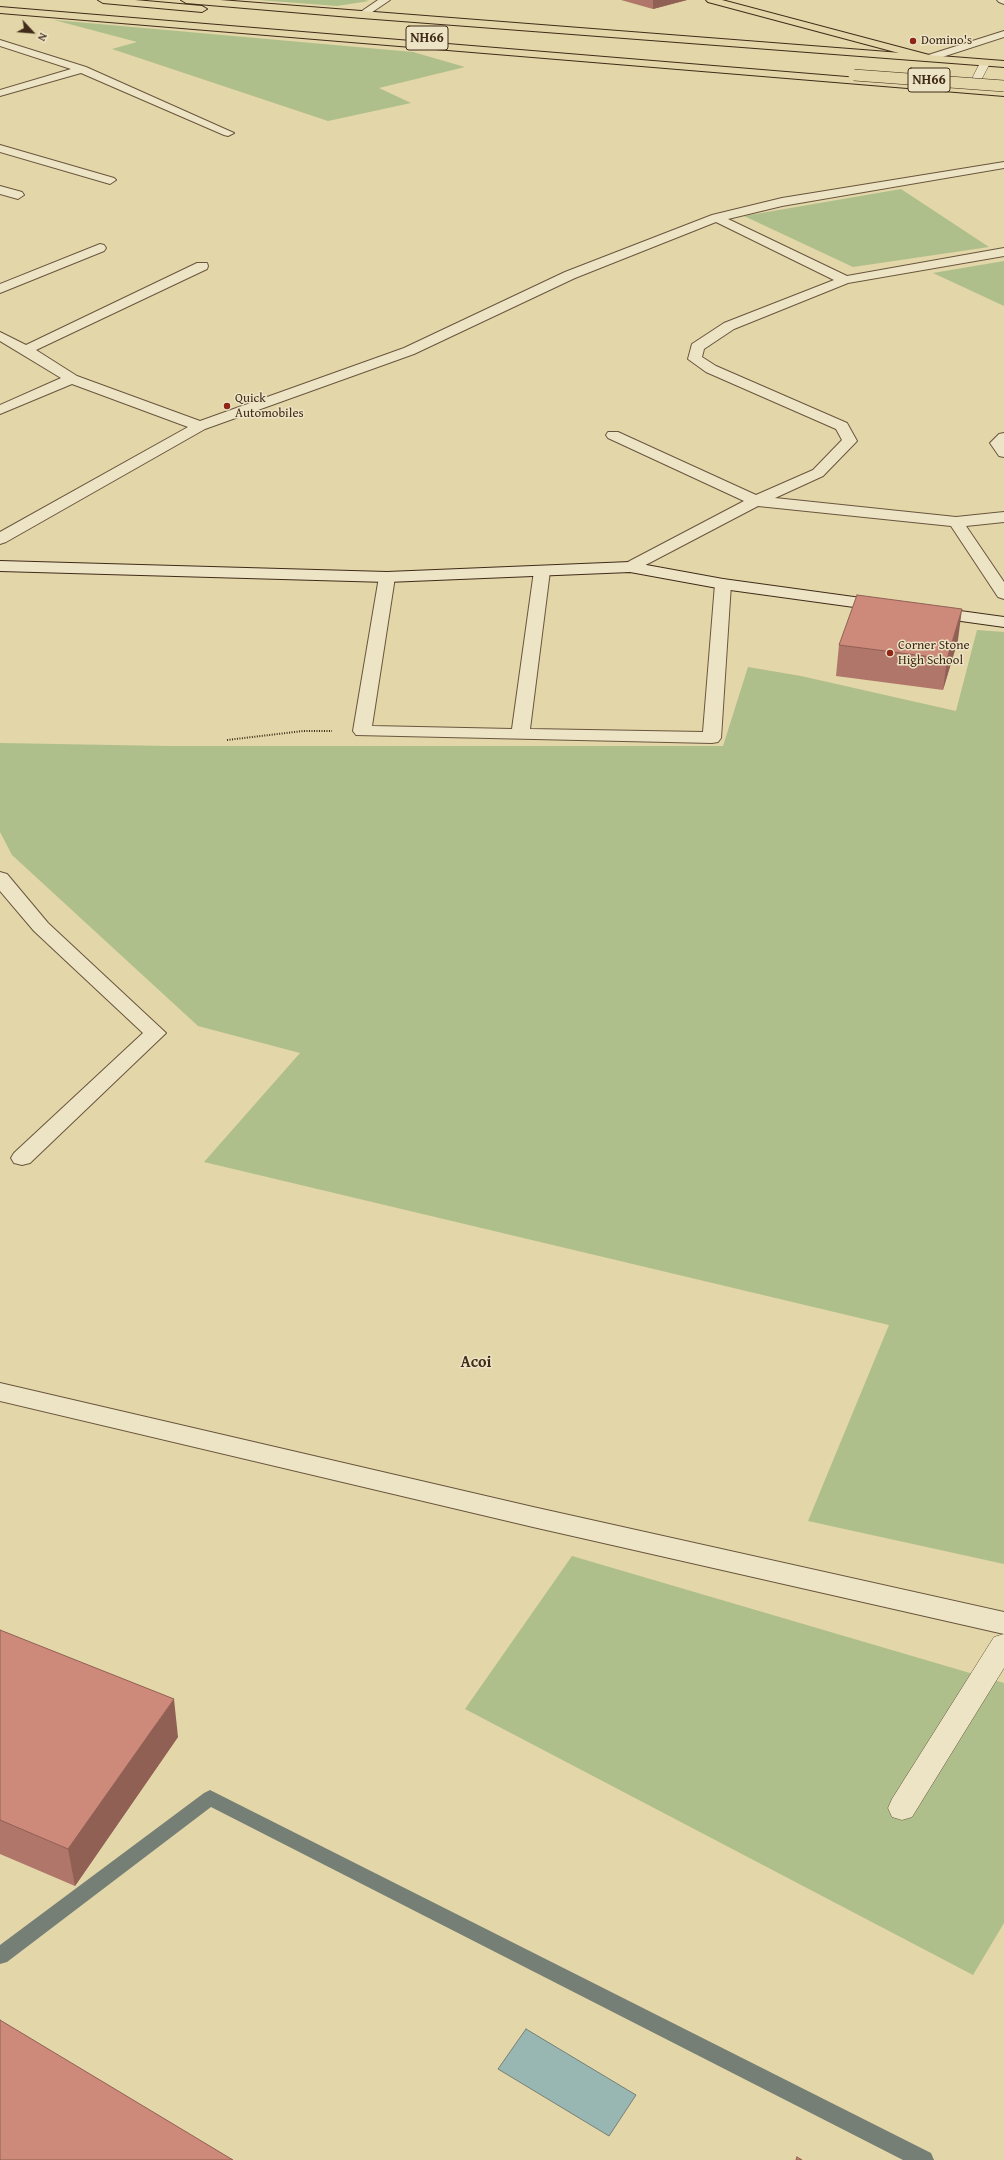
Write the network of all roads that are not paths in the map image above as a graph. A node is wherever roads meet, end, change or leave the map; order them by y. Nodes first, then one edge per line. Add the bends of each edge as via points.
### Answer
1 (103, 0) edge
2 (186, 0) edge
3 (385, 0) edge
4 (711, 0) edge
5 (0, 3) edge
6 (0, 10) edge
7 (362, 15) junction
8 (1004, 34) edge
9 (0, 43) edge
10 (656, 48) dead end
11 (929, 58) junction
12 (985, 63) junction
13 (1004, 64) edge
14 (82, 69) junction
15 (856, 69) junction
16 (1004, 76) edge
17 (914, 86) junction
18 (1004, 86) edge
19 (971, 90) junction
20 (0, 93) edge
21 (1004, 93) edge
22 (228, 133) dead end
23 (0, 148) edge
24 (1004, 165) edge
25 (110, 180) dead end
26 (0, 190) edge
27 (18, 195) dead end
28 (716, 218) junction
29 (100, 248) dead end
30 (1004, 252) edge
31 (202, 266) dead end
32 (845, 280) junction
33 (0, 289) edge
34 (0, 336) edge
35 (26, 350) junction
36 (72, 379) junction
37 (0, 410) edge
38 (200, 426) junction
39 (613, 435) dead end
40 (1004, 437) edge
41 (1004, 453) edge
42 (756, 501) junction
43 (1004, 517) edge
44 (956, 522) junction
45 (0, 539) edge
46 (0, 566) edge
47 (630, 567) junction
48 (542, 571) junction
49 (387, 577) junction
50 (723, 584) junction
51 (1004, 594) edge
52 (895, 607) edge
53 (918, 611) edge
54 (1004, 622) edge
55 (520, 734) junction
56 (0, 878) edge
57 (22, 1158) dead end
58 (0, 1392) edge
59 (1004, 1623) edge
60 (1004, 1645) edge
61 (902, 1808) dead end

1 - 10 main road, NH66
2 - 7 main road
3 - 7 street
4 - 11 main road
5 - 15 main road, NH66
6 - 17 main road
7 - 11 main road
8 - 11 street
9 - 14 street
11 - 12 main road
11 - 17 main road
12 - 13 main road
12 - 19 lane
14 - 20 street
14 - 22 street
15 - 16 main road, NH66
15 - 18 main road, NH66, bridge
17 - 19 main road
19 - 21 main road
23 - 25 street
24 - 28 street via 782,202
26 - 27 street
28 - 32 street
28 - 38 street via 570,275 409,351
29 - 33 street
30 - 32 street
31 - 35 street
32 - 42 street via 729,326 698,347 695,359 711,369 842,426 850,441 818,473
34 - 35 street
35 - 36 street
36 - 37 street
36 - 38 street
38 - 45 street
39 - 42 street
40 - 41 street via 997,443
42 - 44 street
42 - 47 street
43 - 44 street
44 - 51 street
46 - 49 street
47 - 48 street
47 - 50 street
48 - 49 street
48 - 55 street
49 - 55 street via 362,731
50 - 52 street
50 - 55 street via 712,738
53 - 54 street
56 - 57 street via 41,927 155,1033
58 - 59 street via 533,1517
60 - 61 lane

